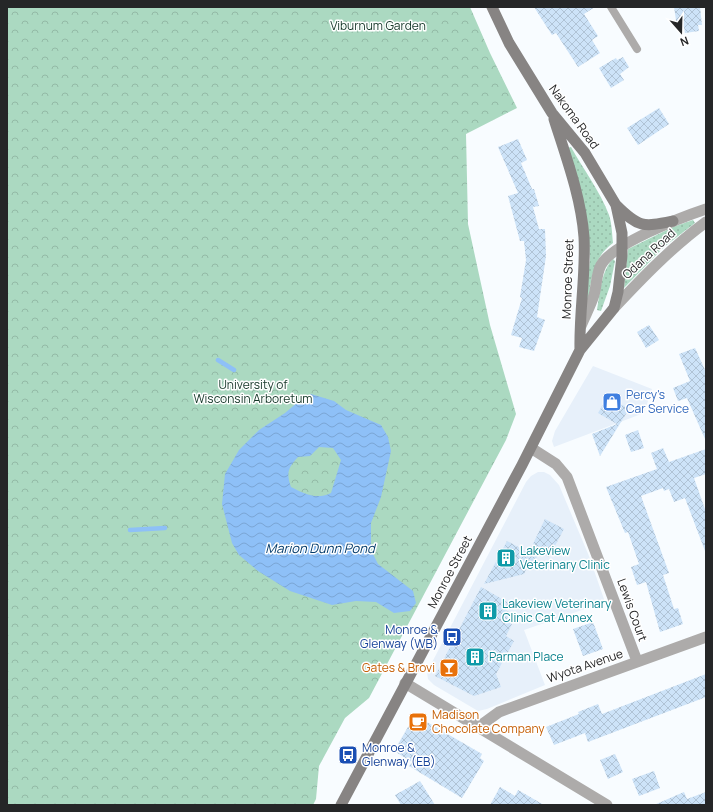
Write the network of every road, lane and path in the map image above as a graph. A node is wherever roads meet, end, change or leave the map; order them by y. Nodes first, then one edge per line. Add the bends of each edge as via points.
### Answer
1 (492, 7) edge
2 (611, 7) edge
3 (637, 49) dead end
4 (552, 113) junction
5 (616, 205) junction
6 (706, 209) edge
7 (673, 221) junction
8 (706, 222) edge
9 (622, 247) junction
10 (614, 308) junction
11 (580, 330) junction
12 (580, 350) junction
13 (530, 448) junction
14 (706, 637) edge
15 (637, 661) junction
16 (406, 683) junction
17 (477, 728) junction
18 (341, 805) edge
19 (607, 805) edge

1 - 4 main road, Nakoma Road via 509,43
2 - 3 lane
4 - 5 main road, Nakoma Road via 585,153
4 - 11 main road, Monroe Street via 581,215 584,265
5 - 7 main road via 632,220 643,226
5 - 9 main road, Nakoma Road
6 - 7 street, Odana Road
7 - 9 street, Odana Road
8 - 10 street, Odana Road via 653,266
9 - 10 main road, Monroe Street via 621,271
9 - 11 street, Monroe Street via 607,256 602,264 594,295
10 - 12 main road, Monroe Street
11 - 12 main road, Monroe Street
12 - 13 main road, Monroe Street
13 - 15 street, Lewis Court via 556,464 566,477
13 - 16 main road, Monroe Street
14 - 15 street, Wyota Avenue
15 - 17 street, Wyota Avenue via 499,712
16 - 17 street
16 - 18 main road, Monroe Street
17 - 19 street

